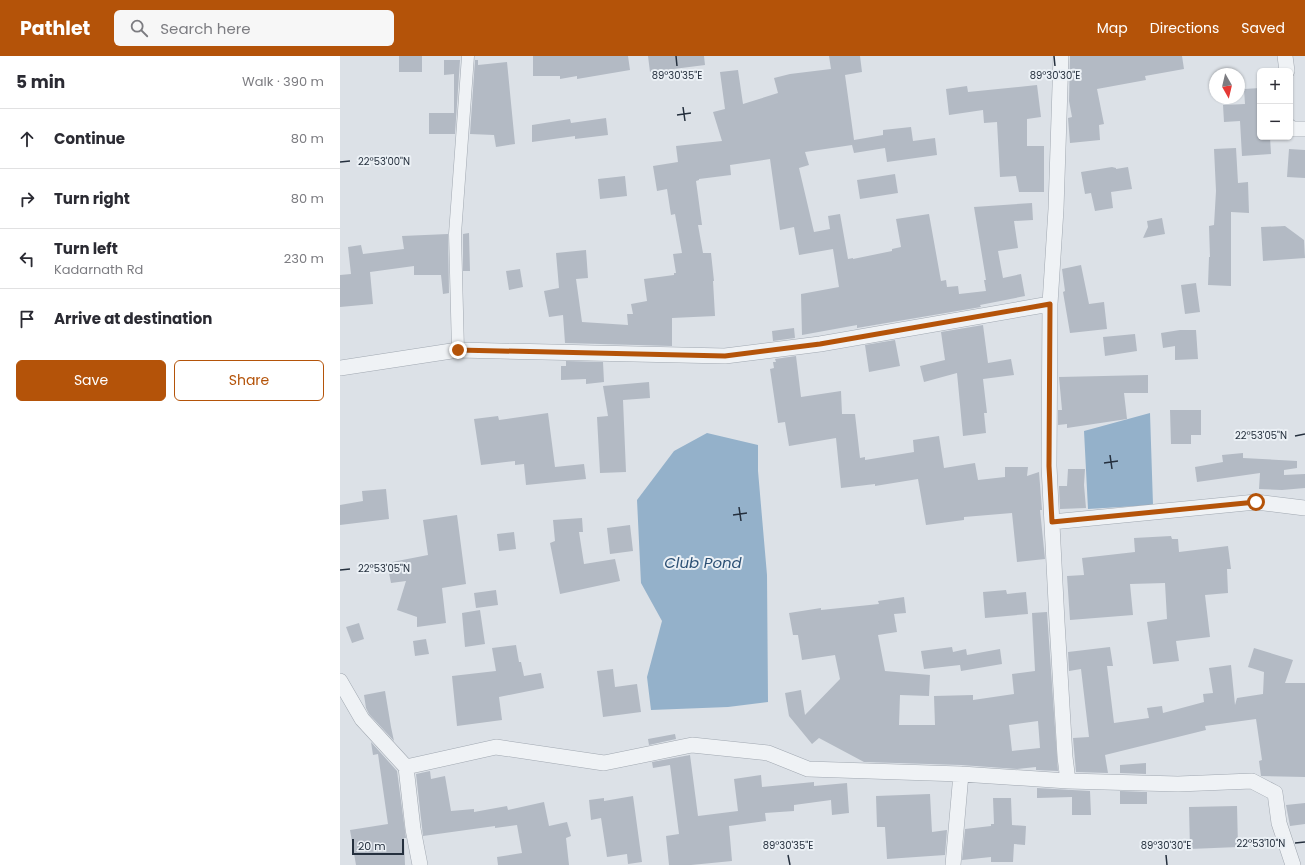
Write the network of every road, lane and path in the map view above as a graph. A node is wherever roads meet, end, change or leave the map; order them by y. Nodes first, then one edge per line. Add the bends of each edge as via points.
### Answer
1 (468, 56) edge
2 (1061, 56) edge
3 (1285, 56) edge
4 (1287, 68) edge
5 (1293, 129) edge
6 (1305, 129) edge
7 (1050, 304) junction
8 (458, 350) junction
9 (340, 368) edge
10 (1305, 508) edge
11 (1052, 522) junction
12 (340, 681) edge
13 (406, 766) junction
14 (961, 774) junction
15 (1068, 781) junction
16 (420, 865) edge
17 (953, 865) edge
18 (1293, 865) edge

1 - 8 street via 455,234
2 - 7 street
3 - 4 street
5 - 6 street
7 - 8 street via 820,344 725,356
7 - 11 street via 1049,466
8 - 9 street
10 - 11 street via 1256,502
11 - 15 street
12 - 13 street via 362,719
13 - 14 street via 496,747 604,763 692,745 768,753 808,769
13 - 16 street
14 - 15 street
14 - 17 street
15 - 18 street via 1178,784 1252,781 1275,793 1279,823

